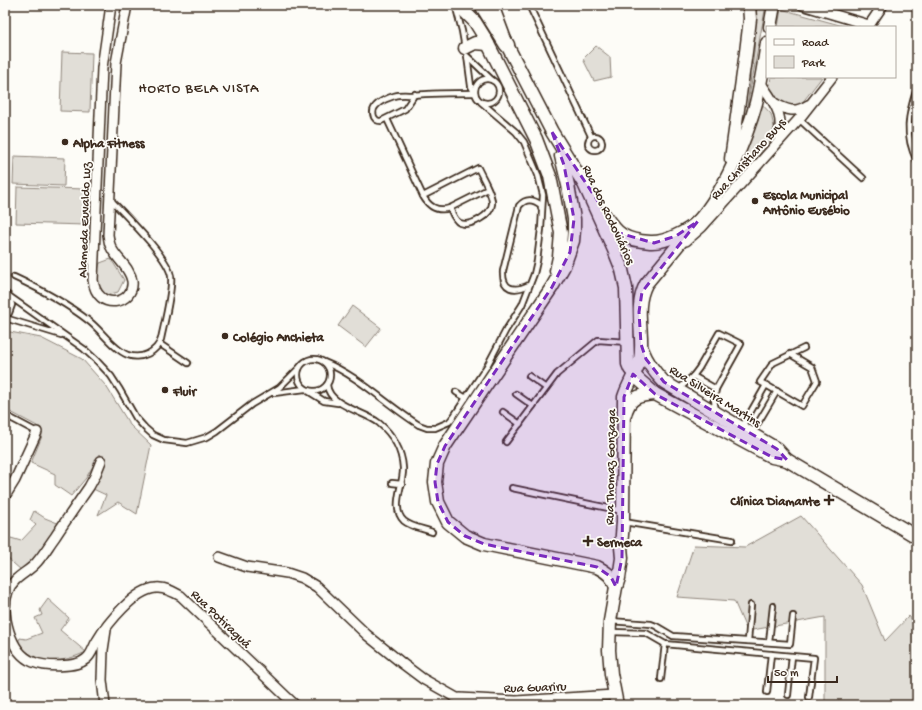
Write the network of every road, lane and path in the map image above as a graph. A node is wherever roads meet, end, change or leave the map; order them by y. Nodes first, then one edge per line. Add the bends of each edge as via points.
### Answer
1 (111, 5) edge
2 (127, 5) edge
3 (454, 5) edge
4 (458, 5) edge
5 (482, 5) edge
6 (492, 5) edge
7 (529, 5) edge
8 (749, 5) edge
9 (774, 5) edge
10 (802, 5) edge
11 (883, 5) edge
12 (770, 26) edge
13 (868, 26) edge
14 (488, 44) junction
15 (507, 45) junction
16 (766, 49) edge
17 (466, 52) junction
18 (831, 78) edge
19 (492, 80) junction
20 (760, 82) junction
21 (507, 84) junction
22 (917, 88) edge
23 (475, 93) junction
24 (415, 94) junction
25 (536, 101) junction
26 (481, 102) junction
27 (813, 102) junction
28 (774, 103) junction
29 (388, 119) junction
30 (799, 119) junction
31 (552, 132) junction
32 (591, 136) dead end
33 (779, 141) junction
34 (917, 161) edge
35 (729, 172) junction
36 (863, 178) dead end
37 (584, 184) junction
38 (488, 189) junction
39 (423, 196) junction
40 (110, 199) junction
41 (450, 208) junction
42 (542, 216) junction
43 (698, 221) junction
44 (675, 249) junction
45 (14, 277) dead end
46 (529, 285) junction
47 (552, 287) junction
48 (7, 295) edge
49 (5, 317) edge
50 (67, 337) junction
51 (627, 342) junction
52 (160, 344) junction
53 (641, 344) junction
54 (804, 348) dead end
55 (790, 354) junction
56 (324, 362) junction
57 (188, 363) dead end
58 (299, 368) junction
59 (633, 374) junction
60 (529, 376) dead end
61 (694, 376) junction
62 (327, 385) junction
63 (766, 385) junction
64 (546, 388) junction
65 (716, 389) junction
66 (306, 390) junction
67 (677, 390) junction
68 (776, 391) junction
69 (456, 392) dead end
70 (271, 394) junction
71 (516, 394) dead end
72 (655, 394) junction
73 (466, 398) junction
74 (339, 403) junction
75 (533, 406) junction
76 (503, 412) dead end
77 (716, 414) junction
78 (5, 415) edge
79 (624, 422) junction
80 (520, 424) junction
81 (746, 431) junction
82 (37, 432) joint
83 (506, 442) dead end
84 (787, 460) junction
85 (101, 461) dead end
86 (392, 483) dead end
87 (402, 484) junction
88 (512, 488) dead end
89 (5, 496) edge
90 (623, 516) junction
91 (432, 532) dead end
92 (917, 536) edge
93 (732, 540) dead end
94 (621, 547) junction
95 (220, 557) dead end
96 (598, 567) junction
97 (616, 587) junction
98 (751, 605) dead end
99 (773, 606) dead end
100 (793, 616) dead end
101 (610, 626) junction
102 (106, 629) junction
103 (748, 641) junction
104 (770, 642) junction
105 (665, 644) junction
106 (771, 654) junction
107 (792, 656) junction
108 (661, 679) dead end
109 (767, 692) dead end
110 (788, 695) dead end
111 (809, 697) dead end
112 (457, 698) junction
113 (616, 700) edge
114 (106, 705) edge
115 (294, 705) edge
116 (469, 705) edge

1 - 40 street, Alameda Euvaldo Luz via 102,68 93,280 100,298 114,302 126,296 132,280 110,247
2 - 40 street, Alameda Euvaldo Luz via 116,63
3 - 17 lane
4 - 14 main road via 475,22
5 - 15 main road
6 - 15 main road, Rua dos Rodoviários
7 - 32 lane
8 - 35 main road via 750,19
9 - 12 main road
10 - 13 street
11 - 13 street
14 - 17 main road via 475,43
14 - 21 main road
15 - 25 main road, Rua dos Rodoviários
16 - 20 main road
17 - 19 lane
17 - 23 lane via 471,86
18 - 27 street, Rua Christiano Buys
19 - 23 lane via 485,79 478,83
19 - 26 lane via 498,86 498,94 493,101
20 - 28 street
20 - 35 main road via 750,122
21 - 25 main road
21 - 47 main road via 541,151 555,195 561,243
22 - 34 lane via 908,135 911,150
23 - 24 lane
23 - 26 lane
24 - 29 lane via 405,109
24 - 29 lane via 394,96 376,105 372,111 375,119
25 - 31 main road, Rua dos Rodoviários
26 - 42 lane via 524,142 538,175 543,195
27 - 28 street via 797,111
27 - 30 street, Rua Christiano Buys
28 - 33 street via 781,125
29 - 39 lane
30 - 33 street, Rua Christiano Buys
30 - 36 lane
31 - 37 main road, Rua dos Rodoviários
31 - 47 main road via 564,165 574,219 570,252
33 - 44 street, Rua Christiano Buys via 702,227
35 - 43 main road
37 - 43 main road via 612,227 626,238 641,242 665,241
37 - 51 main road, Rua dos Rodoviários via 622,270 626,288
38 - 39 lane via 478,168
38 - 41 lane
38 - 41 lane via 492,205 485,216 470,223 460,223
39 - 41 lane via 432,207 443,210
40 - 52 lane via 156,250 169,269 171,286
42 - 46 lane via 537,261
42 - 46 lane via 541,205 536,201 530,199 519,206 502,271 505,285 510,288
43 - 44 main road
44 - 53 main road via 642,292 639,312
45 - 52 lane via 78,313 128,355 143,356
46 - 73 lane via 522,305
47 - 96 main road via 445,446 437,464 435,482 438,502 448,522 465,536 484,544
48 - 49 lane via 12,305
48 - 50 lane
49 - 50 lane
50 - 70 lane via 98,361 144,428 164,440 187,443 207,437 252,404
51 - 59 main road, Rua dos Rodoviários via 628,364
51 - 64 lane via 598,340 557,374
52 - 57 lane
53 - 59 main road via 640,361
53 - 67 main road, Rua Silveira Martins via 650,367 664,382
54 - 55 lane
55 - 63 lane via 768,367 760,382
55 - 68 lane via 812,367 817,381 802,406
56 - 58 lane via 307,360
56 - 62 lane via 330,373
56 - 73 lane via 385,399 410,420 427,428 436,428 449,422
58 - 66 lane via 299,383
58 - 70 lane
59 - 72 main road, Rua Silveira Martins
59 - 79 main road, Rua Thomaz Gonzaga via 624,397
60 - 64 lane
61 - 65 lane
61 - 65 lane via 719,333 742,344
61 - 67 lane
62 - 66 lane via 315,392
62 - 74 lane via 330,395
63 - 68 lane
63 - 81 lane
64 - 75 lane
65 - 77 lane
66 - 70 lane
66 - 74 lane via 324,401
67 - 77 main road, Rua Silveira Martins
68 - 81 lane
69 - 73 lane
71 - 75 lane
72 - 79 main road via 633,399 626,410
72 - 84 main road, Rua Silveira Martins via 772,456
74 - 87 lane via 374,420 386,429 401,456
75 - 80 lane
76 - 80 lane
77 - 81 main road, Rua Silveira Martins
78 - 82 lane
79 - 90 main road, Rua Thomaz Gonzaga
80 - 83 lane
81 - 84 main road, Rua Silveira Martins via 777,449
82 - 89 street
84 - 92 main road, Rua Silveira Martins
85 - 102 street, Rua Potiraguá via 89,487 37,562 11,584 7,592 5,612 7,628 18,650 32,662 41,664 65,665 85,660
86 - 87 lane
87 - 91 lane via 397,507 403,521
88 - 90 lane
90 - 93 lane
90 - 94 main road, Rua Thomaz Gonzaga
94 - 96 main road via 617,557
94 - 97 main road, Rua Thomaz Gonzaga via 622,558
95 - 112 street via 247,567 302,578 317,587 367,635 423,679
96 - 97 main road via 611,577
97 - 101 main road, Rua Thomaz Gonzaga
98 - 103 lane
99 - 104 lane
100 - 104 lane via 790,644
101 - 103 lane via 651,624 673,636
101 - 105 lane via 646,633
101 - 113 main road, Rua Thomaz Gonzaga via 608,650
102 - 114 street via 102,680
102 - 115 street, Rua Potiraguá via 121,611 147,590 164,588 173,591
103 - 104 lane
105 - 106 lane
105 - 108 lane
106 - 107 lane
106 - 109 lane
107 - 110 lane
107 - 111 lane via 814,658
112 - 113 street, Rua Guariru
112 - 116 street

